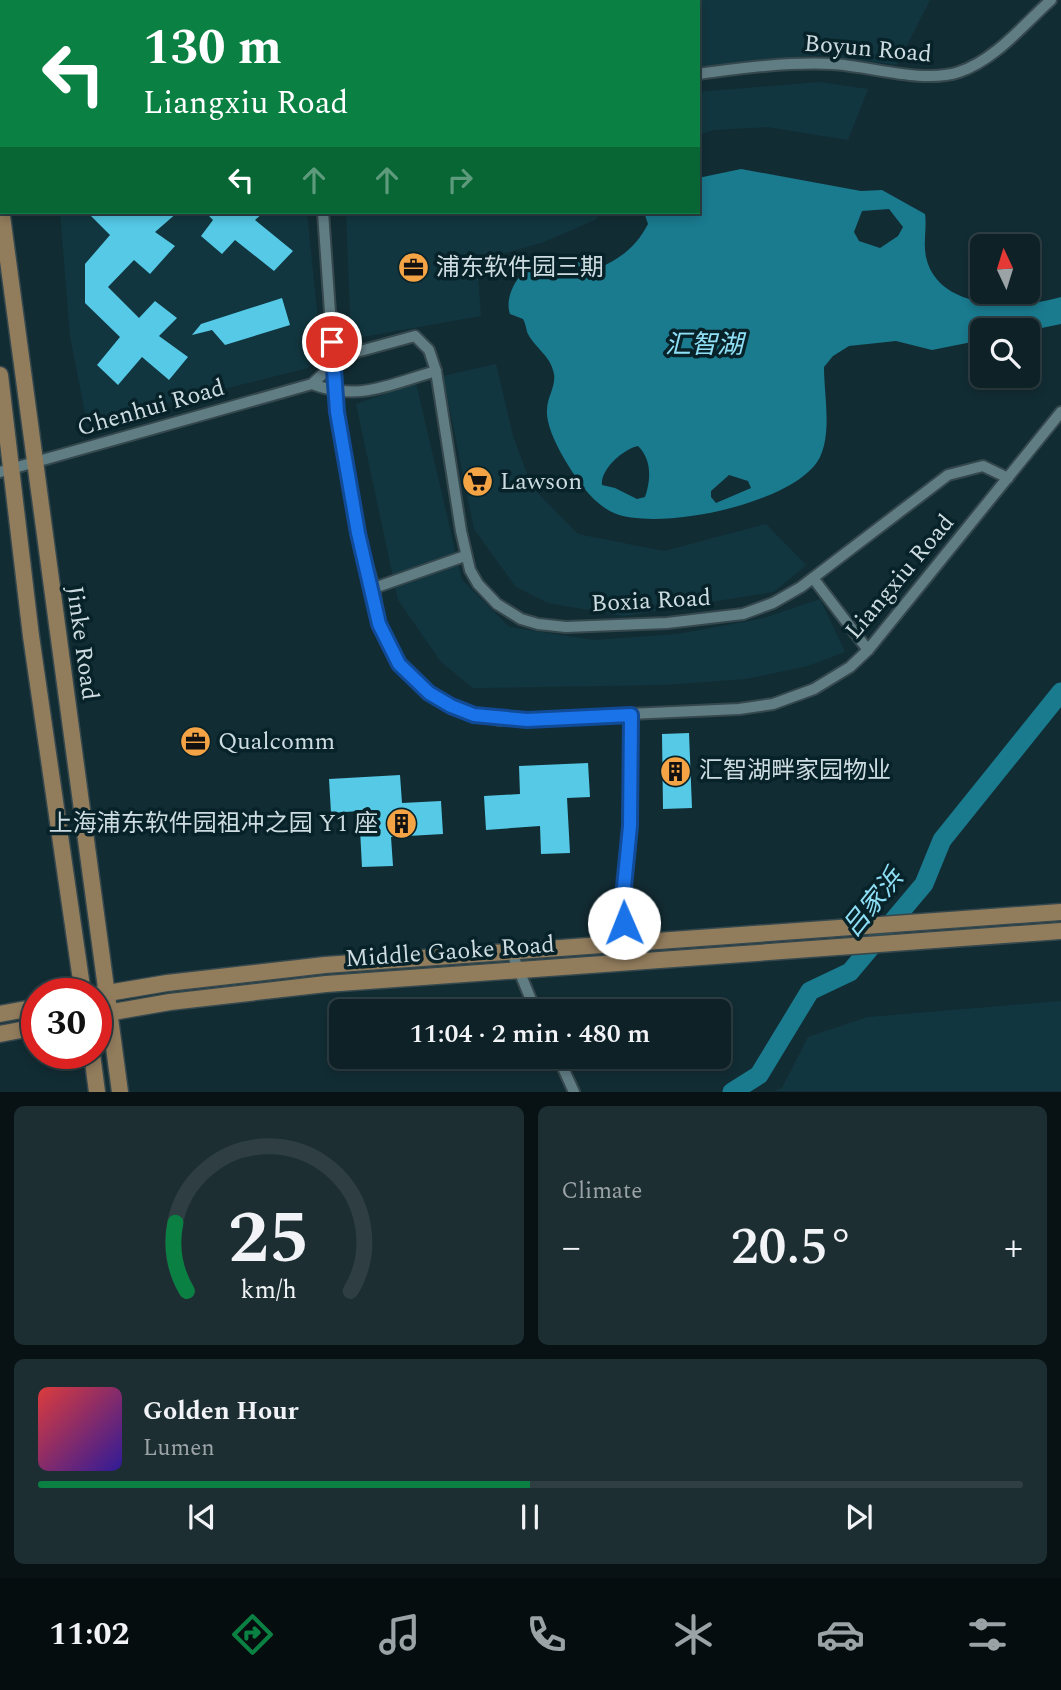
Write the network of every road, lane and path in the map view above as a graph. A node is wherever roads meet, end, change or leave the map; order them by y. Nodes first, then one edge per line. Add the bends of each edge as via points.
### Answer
1 (1051, 0) edge
2 (700, 74) edge
3 (2, 214) edge
4 (323, 214) edge
5 (333, 362) junction
6 (436, 371) junction
7 (0, 375) edge
8 (312, 384) junction
9 (335, 393) junction
10 (1061, 412) edge
11 (34, 463) junction
12 (6, 470) edge
13 (1008, 478) junction
14 (465, 556) junction
15 (813, 578) junction
16 (374, 588) junction
17 (868, 650) junction
18 (631, 715) junction
19 (1061, 912) edge
20 (1061, 931) edge
21 (625, 943) junction
22 (510, 951) junction
23 (517, 970) junction
24 (81, 978) edge
25 (100, 978) edge
26 (112, 992) edge
27 (530, 999) edge
28 (21, 1010) edge
29 (112, 1012) edge
30 (0, 1014) edge
31 (21, 1030) edge
32 (0, 1034) edge
33 (112, 1055) edge
34 (94, 1069) edge
35 (564, 1069) edge
36 (573, 1089) edge
37 (97, 1091) edge
38 (120, 1091) edge

1 - 2 street, Boyun Road via 985,59 949,75 931,77 827,64
3 - 11 main road, Jinke Road
4 - 5 street, Liangxiu Road
5 - 6 street via 351,352 415,337 429,350
5 - 8 street
5 - 9 street, Liangxiu Road
6 - 9 street via 359,393
6 - 14 street, Boxia Road
7 - 12 main road, Jinke Road
8 - 9 street
8 - 11 street, Chenhui Road
9 - 16 street, Liangxiu Road via 358,533
10 - 13 street, Liangxiu Road
11 - 12 street, Chenhui Road
11 - 25 main road, Jinke Road
12 - 24 main road, Jinke Road
13 - 15 street, Boxia Road via 983,466 948,475
13 - 17 street, Liangxiu Road
14 - 15 street, Boxia Road via 478,584 497,604 521,619 551,626 726,618 773,603
14 - 16 street
15 - 17 street
16 - 18 street, Liangxiu Road via 379,624 399,664 429,693 451,706 499,720
17 - 18 street, Liangxiu Road via 830,680 773,704
18 - 21 street
19 - 21 main road, Middle Gaoke Road
20 - 23 main road, Middle Gaoke Road
21 - 22 main road, Middle Gaoke Road
22 - 23 street
22 - 26 main road, Middle Gaoke Road via 222,975
23 - 27 street
23 - 29 main road, Middle Gaoke Road via 326,984
28 - 30 main road
31 - 32 main road
33 - 38 main road, Jinke Road
34 - 37 main road
35 - 36 street

